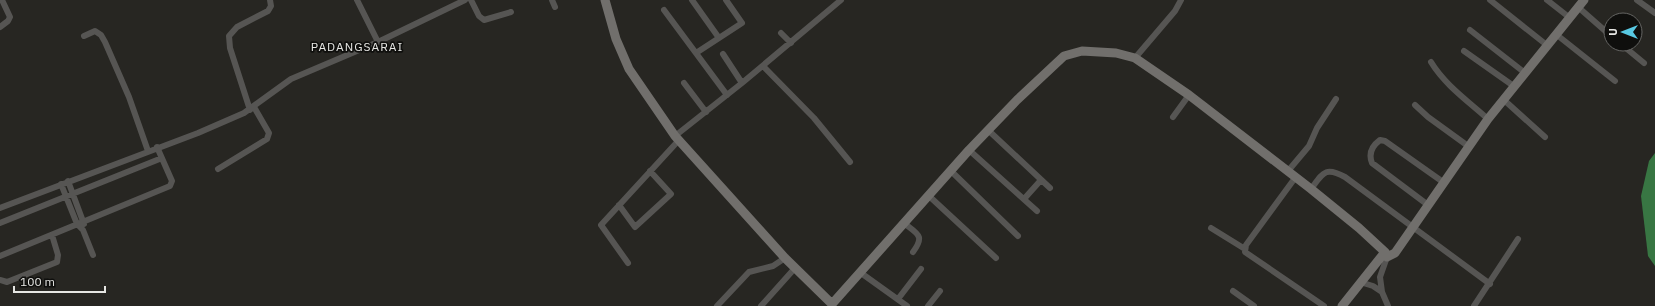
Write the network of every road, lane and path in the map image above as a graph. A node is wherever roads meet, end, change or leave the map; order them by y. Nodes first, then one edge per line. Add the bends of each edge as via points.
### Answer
1 (2, 0) edge
2 (270, 0) edge
3 (357, 0) edge
4 (465, 0) edge
5 (471, 0) edge
6 (552, 0) edge
7 (605, 0) edge
8 (692, 0) edge
9 (726, 0) edge
10 (841, 0) edge
11 (1181, 0) edge
12 (1490, 0) edge
13 (1546, 0) edge
14 (1637, 0) edge
15 (1581, 4) edge
16 (555, 7) dead end
17 (664, 10) dead end
18 (511, 12) dead end
19 (1655, 13) edge
20 (1570, 18) junction
21 (0, 27) edge
22 (1603, 27) edge
23 (1470, 30) dead end
24 (781, 33) dead end
25 (1557, 35) junction
26 (84, 36) dead end
27 (719, 38) junction
28 (378, 42) junction
29 (791, 43) junction
30 (1548, 46) junction
31 (1464, 51) dead end
32 (1631, 52) edge
33 (696, 53) junction
34 (723, 54) dead end
35 (1135, 58) junction
36 (1431, 62) dead end
37 (1644, 63) dead end
38 (762, 66) junction
39 (1525, 73) junction
40 (1615, 81) dead end
41 (684, 83) dead end
42 (742, 83) junction
43 (1515, 87) junction
44 (727, 95) junction
45 (1189, 95) junction
46 (1336, 99) dead end
47 (1504, 100) junction
48 (1415, 105) dead end
49 (252, 108) junction
50 (706, 112) junction
51 (1173, 117) dead end
52 (1488, 119) junction
53 (988, 130) junction
54 (1545, 137) dead end
55 (677, 138) junction
56 (1468, 146) junction
57 (158, 147) junction
58 (148, 150) junction
59 (969, 150) junction
60 (162, 158) junction
61 (850, 162) dead end
62 (218, 169) dead end
63 (951, 171) junction
64 (650, 172) junction
65 (1288, 172) junction
66 (1295, 178) junction
67 (1041, 180) junction
68 (68, 181) junction
69 (1443, 182) junction
70 (61, 184) junction
71 (1050, 188) dead end
72 (1311, 189) junction
73 (73, 194) junction
74 (929, 196) junction
75 (66, 197) junction
76 (1024, 200) junction
77 (619, 205) junction
78 (1428, 205) junction
79 (0, 208) edge
80 (1037, 211) dead end
81 (84, 222) junction
82 (0, 223) edge
83 (77, 224) junction
84 (905, 224) junction
85 (1414, 227) junction
86 (1211, 228) dead end
87 (83, 230) junction
88 (52, 235) junction
89 (1018, 236) dead end
90 (1518, 239) dead end
91 (1245, 249) junction
92 (913, 252) dead end
93 (1386, 254) junction
94 (93, 255) dead end
95 (0, 256) edge
96 (785, 258) junction
97 (996, 258) dead end
98 (628, 264) dead end
99 (796, 268) junction
100 (921, 269) dead end
101 (861, 273) junction
102 (0, 280) edge
103 (1360, 282) junction
104 (1490, 284) junction
105 (940, 291) dead end
106 (1234, 291) dead end
107 (1382, 292) junction
108 (898, 299) junction
109 (833, 305) edge
110 (717, 306) edge
111 (761, 306) edge
112 (907, 306) edge
113 (928, 306) edge
114 (1254, 306) edge
115 (1324, 306) edge
116 (1342, 306) edge
117 (1388, 306) edge
118 (1474, 306) edge

1 - 21 street via 10,17
2 - 49 street via 271,6 268,11 236,27 229,36 230,48
3 - 28 street
4 - 28 street
5 - 18 street via 479,16 484,20
6 - 16 street
7 - 55 street via 616,39 629,69
8 - 27 street
9 - 27 street via 742,23
10 - 29 street
11 - 35 street via 1175,11
12 - 30 street
13 - 20 street
14 - 19 street
15 - 20 street
15 - 22 street
17 - 33 street
20 - 25 street
23 - 39 street
24 - 29 street
25 - 30 street
25 - 40 street
26 - 58 street via 96,31 105,42 130,97
27 - 33 street
28 - 49 street via 291,79
29 - 38 street
30 - 39 street
31 - 43 street
32 - 37 street
33 - 44 street
34 - 42 street
35 - 45 street
35 - 53 street via 1102,51 1076,52 1064,56
36 - 52 street via 1448,84
38 - 42 street
38 - 61 street via 814,118
39 - 43 street
41 - 50 street
42 - 44 street
43 - 47 street
44 - 50 street
45 - 51 street
45 - 65 street
46 - 65 street via 1317,128 1309,146
47 - 52 street
47 - 54 street
48 - 56 street via 1431,120
49 - 57 street via 198,133
49 - 62 street via 269,133 267,139
50 - 55 street
52 - 56 street
53 - 59 street
53 - 67 street
55 - 64 street
55 - 96 street
56 - 69 street
57 - 58 street
57 - 60 street
58 - 68 street
59 - 63 street
59 - 76 street
60 - 73 street
60 - 81 street via 172,181 170,186
63 - 74 street
63 - 89 street
64 - 77 street
64 - 77 street via 670,194 636,227
65 - 66 street
66 - 72 street
66 - 91 street
67 - 71 street
67 - 76 street
68 - 70 street
68 - 73 street
69 - 78 street
69 - 78 street via 1385,141 1380,140 1374,146 1370,155 1372,163
70 - 75 street
70 - 79 street
72 - 85 street via 1322,173 1336,172
72 - 93 street
73 - 75 street
73 - 81 street
74 - 84 street
74 - 97 street
75 - 82 street
75 - 83 street
76 - 80 street
77 - 98 street via 601,225
78 - 85 street
81 - 83 street
81 - 87 street
83 - 87 street
83 - 88 street
84 - 92 street via 920,238
84 - 101 street
85 - 93 street via 1394,253
85 - 104 street
86 - 91 street
87 - 94 street
88 - 95 street
88 - 102 street via 58,255 57,262 6,282
90 - 104 street
91 - 115 street via 1246,254
93 - 103 street
93 - 107 street via 1380,277
96 - 99 street
96 - 110 street via 773,266 749,272
99 - 109 street
99 - 111 street
100 - 108 street
101 - 108 street
101 - 109 street
103 - 107 street
103 - 116 street
104 - 118 street
105 - 113 street
106 - 114 street
107 - 117 street
108 - 112 street

